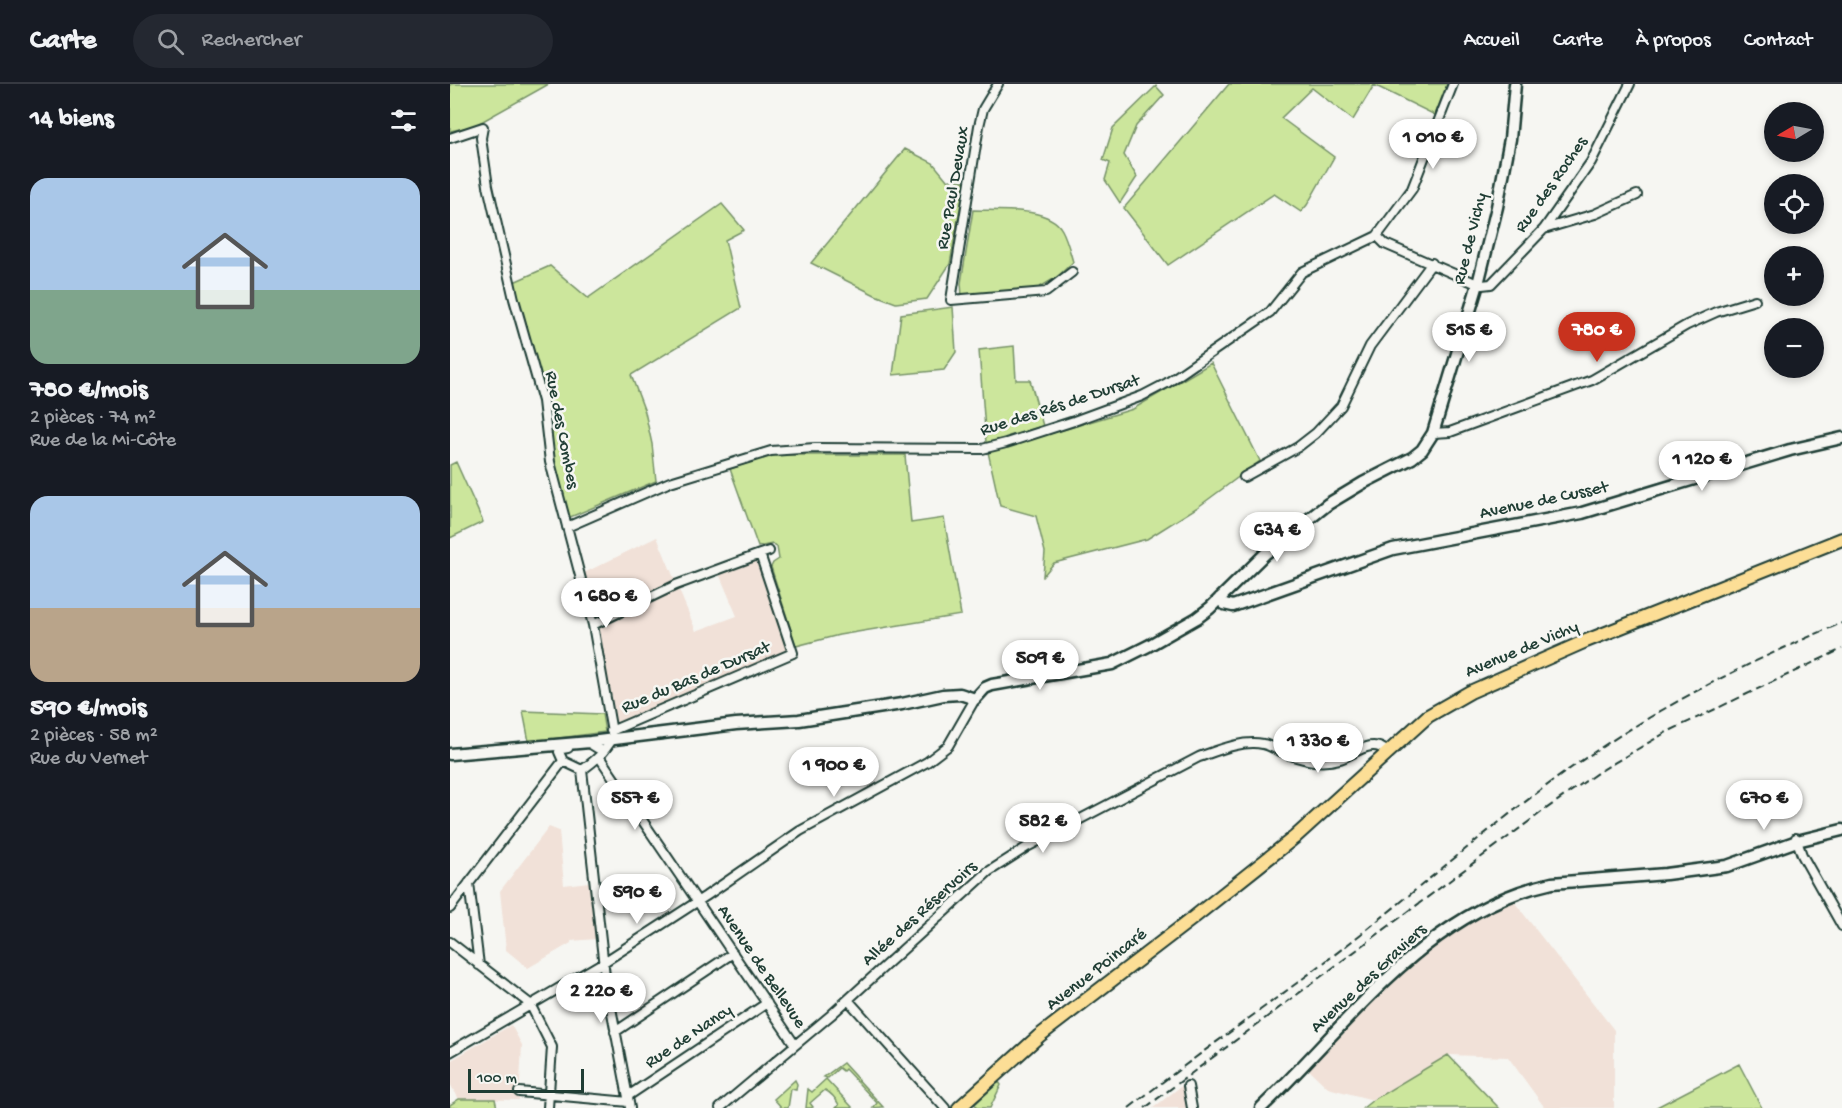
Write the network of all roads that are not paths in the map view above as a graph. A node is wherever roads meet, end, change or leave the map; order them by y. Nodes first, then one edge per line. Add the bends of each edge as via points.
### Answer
1 (998, 84) edge
2 (1453, 84) edge
3 (1515, 84) edge
4 (1630, 84) edge
5 (450, 138) edge
6 (1637, 195) dead end
7 (1544, 229) junction
8 (1377, 236) junction
9 (1432, 263) junction
10 (1072, 272) dead end
11 (1478, 284) junction
12 (1755, 300) dead end
13 (1433, 433) junction
14 (1842, 438) edge
15 (1244, 477) dead end
16 (567, 527) junction
17 (1842, 538) edge
18 (769, 551) dead end
19 (760, 554) junction
20 (1232, 587) junction
21 (1220, 598) junction
22 (1249, 601) junction
23 (592, 625) junction
24 (975, 699) junction
25 (603, 745) junction
26 (489, 752) junction
27 (1387, 752) junction
28 (450, 754) edge
29 (561, 757) junction
30 (582, 770) junction
31 (1796, 839) joint
32 (1260, 865) joint
33 (469, 883) junction
34 (698, 902) junction
35 (450, 908) edge
36 (1842, 926) edge
37 (450, 942) edge
38 (733, 953) junction
39 (604, 962) junction
40 (479, 965) junction
41 (848, 1000) junction
42 (767, 1003) junction
43 (530, 1004) junction
44 (615, 1032) junction
45 (795, 1045) junction
46 (450, 1052) edge
47 (1188, 1086) dead end
48 (519, 1092) dead end
49 (549, 1095) junction
50 (629, 1102) edge
51 (548, 1108) edge
52 (720, 1108) edge
53 (945, 1108) edge
54 (959, 1108) edge
55 (1192, 1108) edge
56 (1261, 1108) edge

1 - 10 street, Rue Paul Devaux via 983,109 979,126 951,300 1046,292
2 - 8 street via 1412,189
3 - 11 main road, Rue de Vichy via 1506,161
4 - 7 street, Rue des Roches via 1591,162
5 - 16 street, Rue des Combes via 483,128 488,186 543,401 550,462
6 - 7 street via 1595,214
7 - 11 street, Rue des Roches via 1491,284
8 - 9 street via 1385,244
8 - 16 street, Rue des Rés de Dursat via 1302,272 1270,312 1167,383 1074,421 982,449 771,451 670,482
9 - 11 street
9 - 15 street via 1380,330 1341,406 1298,447
11 - 13 main road, Rue de Vichy
12 - 13 street via 1688,325 1592,380 1450,432
13 - 20 main road via 1412,458 1320,511 1273,547
14 - 22 main road, Avenue de Cusset via 1582,513 1392,549
16 - 23 street, Rue des Combes
17 - 27 main road, Avenue de Vichy via 1470,692 1428,716
18 - 19 street
19 - 23 street via 676,585
19 - 25 street, Rue du Bas de Dursat via 793,653
20 - 21 main road
20 - 22 main road
21 - 22 main road via 1233,606
21 - 24 main road via 1197,618 1125,659 1095,668 992,685
23 - 25 street, Rue des Combes
24 - 25 main road via 960,694 943,695 832,715
24 - 34 street via 956,734 939,754 800,831
25 - 26 main road
25 - 29 main road
25 - 30 street, Rue du Bas de Dursat
25 - 34 street, Avenue de Bellevue
26 - 28 main road
26 - 29 main road
27 - 32 main road, Avenue de Vichy
27 - 41 street, Allée des Réservoirs via 1377,746 1365,747 1323,762 1299,758 1263,744 1241,744 1199,756 1027,847 988,873
29 - 30 street
29 - 33 street
30 - 39 street
31 - 36 street
31 - 56 main road, Avenue des Graviers via 1727,866 1552,883 1512,894 1473,913 1405,963
32 - 54 main road, Avenue Poincaré via 1039,1036
33 - 35 street
33 - 40 street
34 - 38 street, Avenue de Bellevue
34 - 39 street
37 - 40 street
38 - 42 street, Avenue de Bellevue
38 - 44 street
39 - 43 street
39 - 44 street
40 - 43 street
41 - 45 street, Allée des Réservoirs
41 - 53 street
42 - 45 street, Avenue de Bellevue
42 - 50 street, Rue de Nancy
43 - 46 street
43 - 49 street via 552,1047
44 - 50 street
45 - 52 street, Allée des Réservoirs
47 - 55 street
48 - 49 street
49 - 50 street
49 - 51 street

